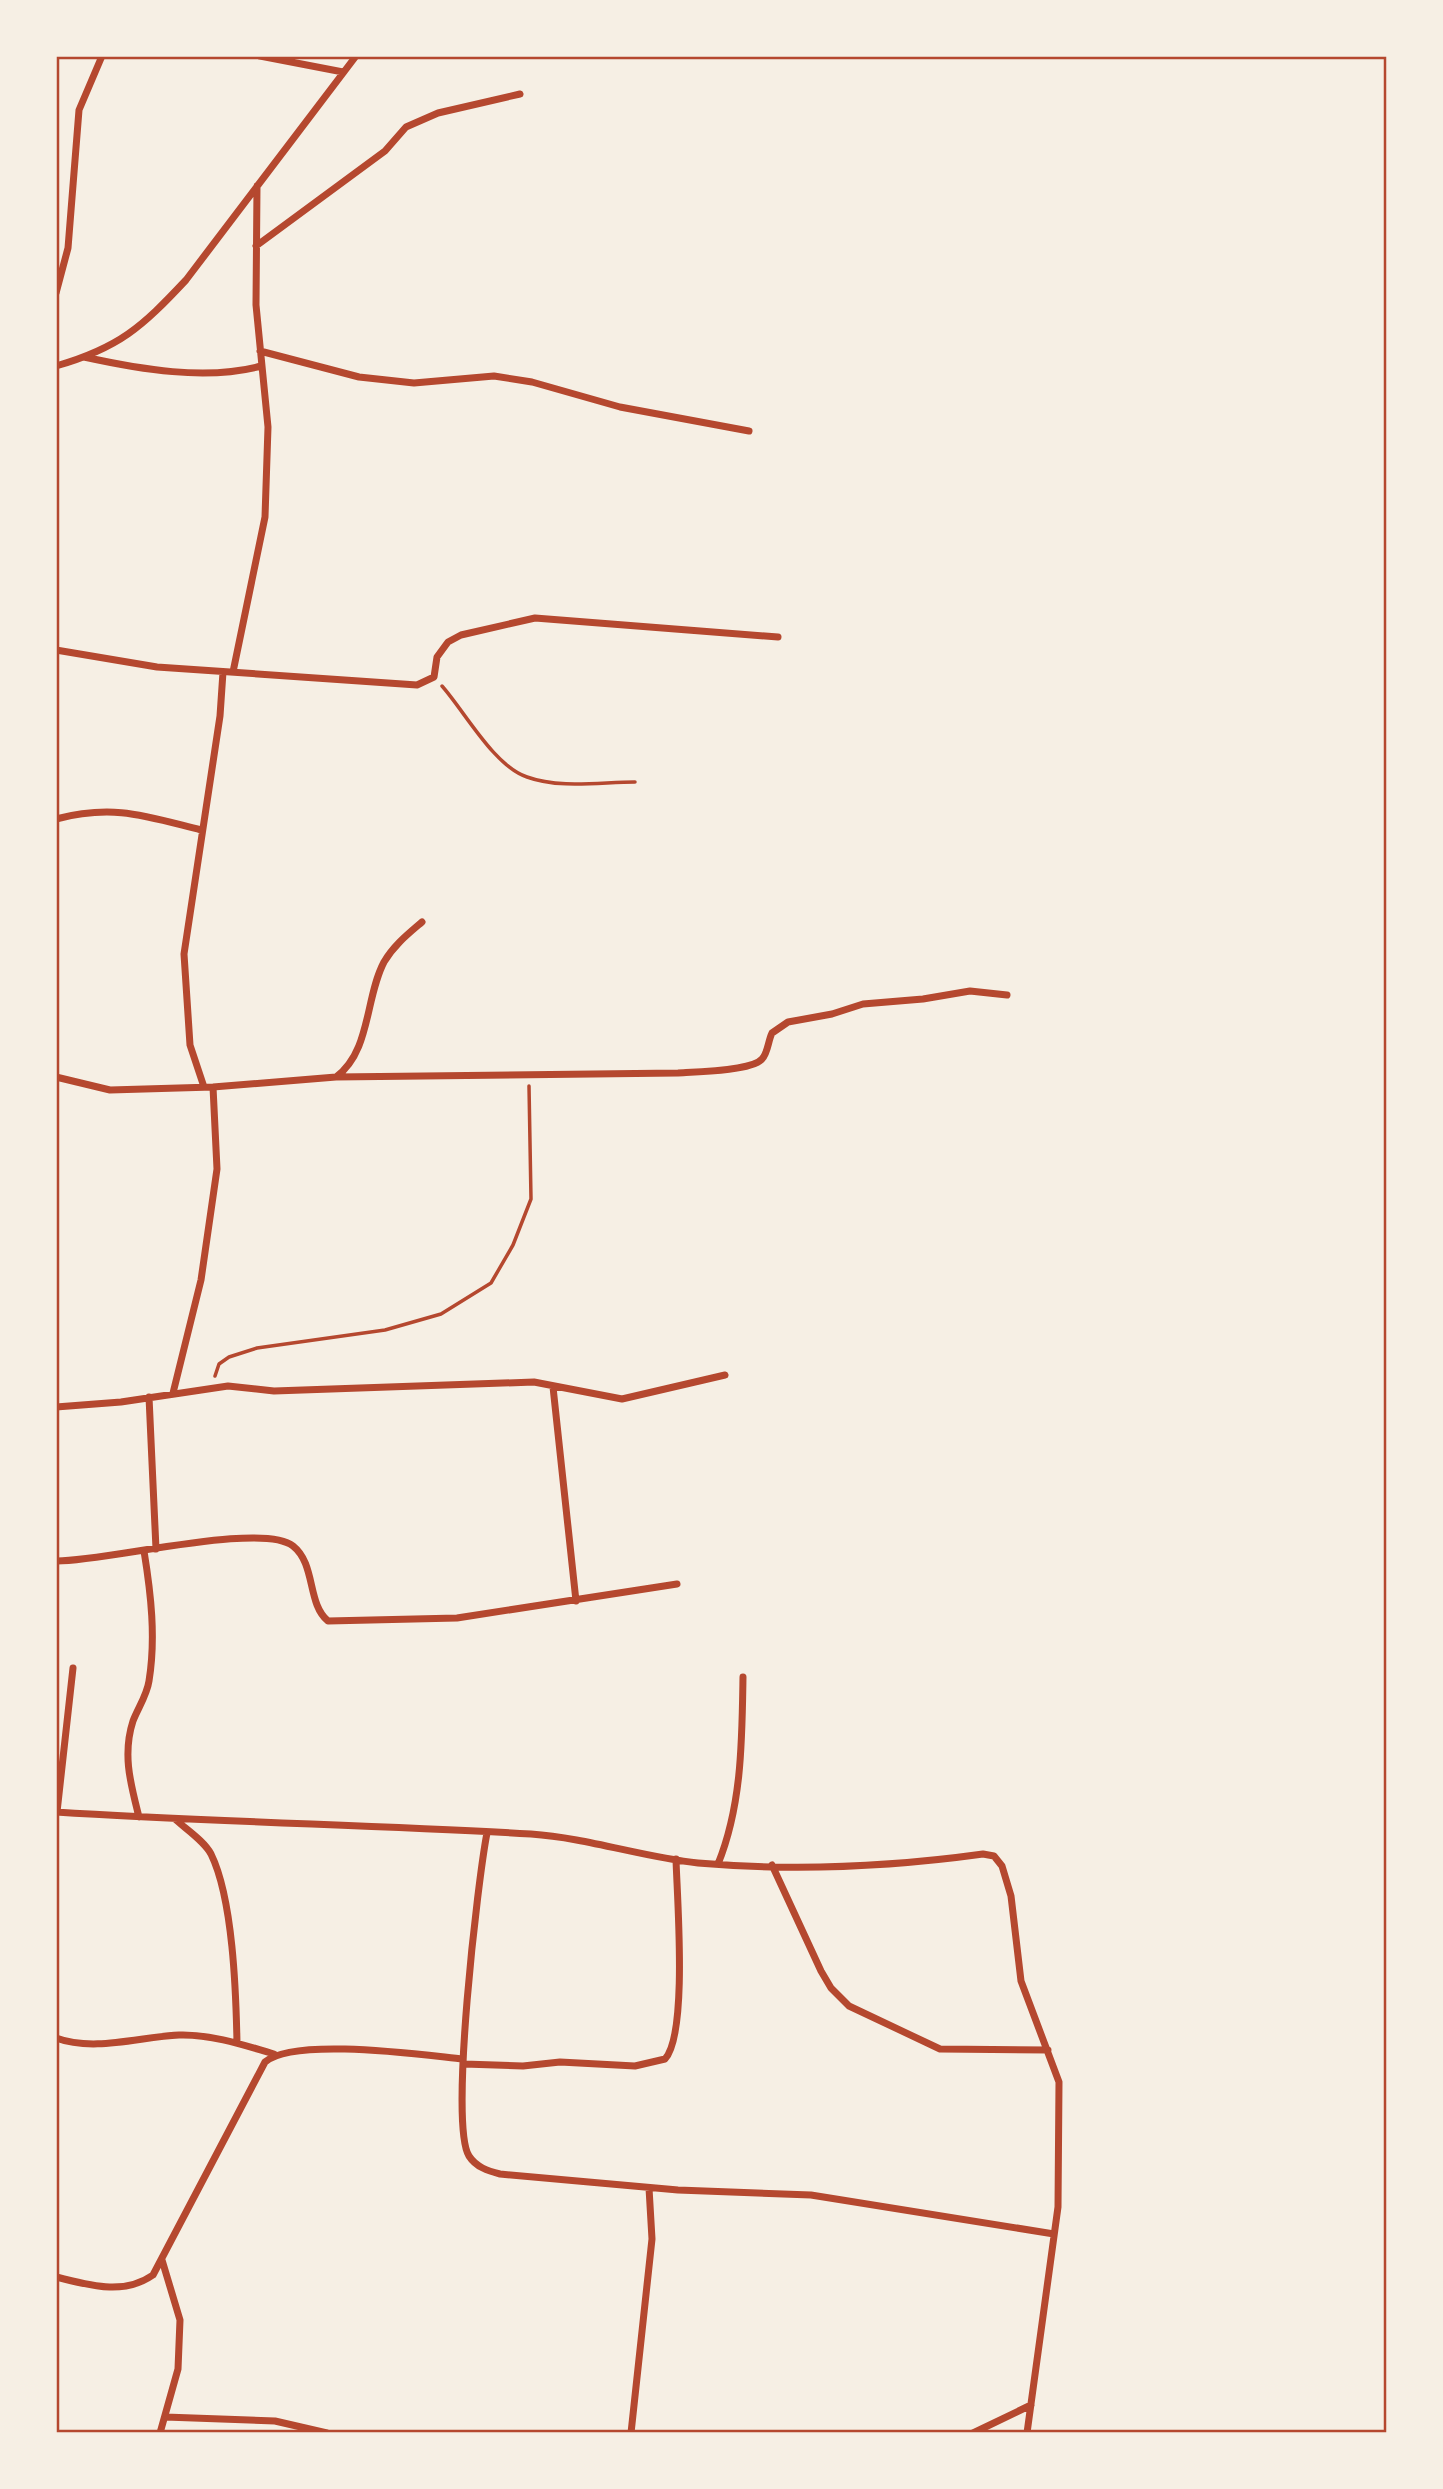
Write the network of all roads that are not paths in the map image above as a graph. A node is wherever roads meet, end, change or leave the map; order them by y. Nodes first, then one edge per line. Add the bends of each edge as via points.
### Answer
1 (102, 56) edge
2 (260, 56) edge
3 (356, 56) edge
4 (343, 72) junction
5 (520, 94) dead end
6 (257, 186) junction
7 (256, 246) junction
8 (56, 293) edge
9 (260, 351) junction
10 (84, 356) junction
11 (56, 366) edge
12 (261, 366) junction
13 (748, 431) dead end
14 (778, 637) dead end
15 (56, 650) edge
16 (223, 672) junction
17 (233, 673) junction
18 (56, 819) edge
19 (201, 830) junction
20 (422, 922) dead end
21 (1007, 995) dead end
22 (56, 1077) edge
23 (336, 1077) junction
24 (208, 1087) junction
25 (725, 1375) dead end
26 (553, 1387) junction
27 (173, 1393) junction
28 (149, 1397) junction
29 (56, 1407) edge
30 (156, 1549) junction
31 (144, 1551) junction
32 (56, 1560) edge
33 (677, 1584) dead end
34 (576, 1601) junction
35 (73, 1668) dead end
36 (743, 1677) dead end
37 (57, 1812) edge
38 (139, 1817) junction
39 (175, 1819) junction
40 (487, 1833) junction
41 (676, 1858) junction
42 (718, 1864) junction
43 (772, 1866) junction
44 (56, 2038) edge
45 (237, 2043) junction
46 (1048, 2050) junction
47 (274, 2054) junction
48 (464, 2062) junction
49 (649, 2188) junction
50 (1054, 2234) junction
51 (162, 2259) junction
52 (56, 2277) edge
53 (1031, 2405) junction
54 (165, 2417) junction
55 (160, 2433) edge
56 (327, 2433) edge
57 (631, 2433) edge
58 (973, 2433) edge
59 (1027, 2433) edge

1 - 8 street via 79,110 68,248
2 - 4 street
3 - 4 street
4 - 6 street
5 - 7 street via 438,113 406,127 384,151
6 - 7 street
6 - 10 street via 156,312 116,345
7 - 9 street
9 - 12 street
9 - 13 street via 359,377 414,383 473,376 519,380 677,420
10 - 11 street
10 - 12 street via 162,370
12 - 17 street via 268,427 265,517
14 - 17 street via 535,618 448,642 437,657 434,677 417,685
15 - 16 street via 157,667
16 - 17 street
16 - 19 street
18 - 19 street via 120,810
19 - 24 street via 184,954 190,1045
20 - 23 street via 398,942 384,963 356,1056
21 - 23 street via 970,991 863,1003 788,1022 772,1033 764,1058 751,1065 678,1073
22 - 24 street via 110,1090
23 - 24 street
24 - 27 street via 217,1169 201,1280
25 - 26 street via 622,1399
26 - 27 street via 534,1382 286,1391 228,1386
26 - 34 street
27 - 28 street
28 - 29 street
28 - 30 street
30 - 31 street
30 - 34 street via 258,1537 285,1541 305,1562 320,1615 328,1621 457,1618
31 - 32 street
31 - 38 street via 151,1594 152,1654 149,1684 127,1747 127,1768
33 - 34 street
35 - 37 street
36 - 42 street via 735,1810
37 - 38 street
38 - 39 street
39 - 40 street
39 - 45 street via 210,1854 224,1899
40 - 41 street via 534,1834
40 - 48 street via 478,1877
41 - 42 street
41 - 48 street via 680,2010 671,2052 665,2059 635,2066
42 - 43 street
43 - 46 street via 821,1971 849,2006 940,2049
43 - 46 street via 906,1864 994,1856 1011,1896 1021,1981
44 - 45 street via 97,2044 183,2035
45 - 47 street
46 - 50 street via 1059,2082
47 - 48 street via 292,2049 337,2050
47 - 51 street via 265,2062
48 - 49 street via 464,2143 474,2163 500,2174
49 - 50 street via 811,2194
49 - 57 street via 652,2239
50 - 53 street
51 - 52 street via 153,2275 119,2289
51 - 54 street via 180,2320 178,2369
53 - 58 street
53 - 59 street
54 - 55 street
54 - 56 street via 275,2421

